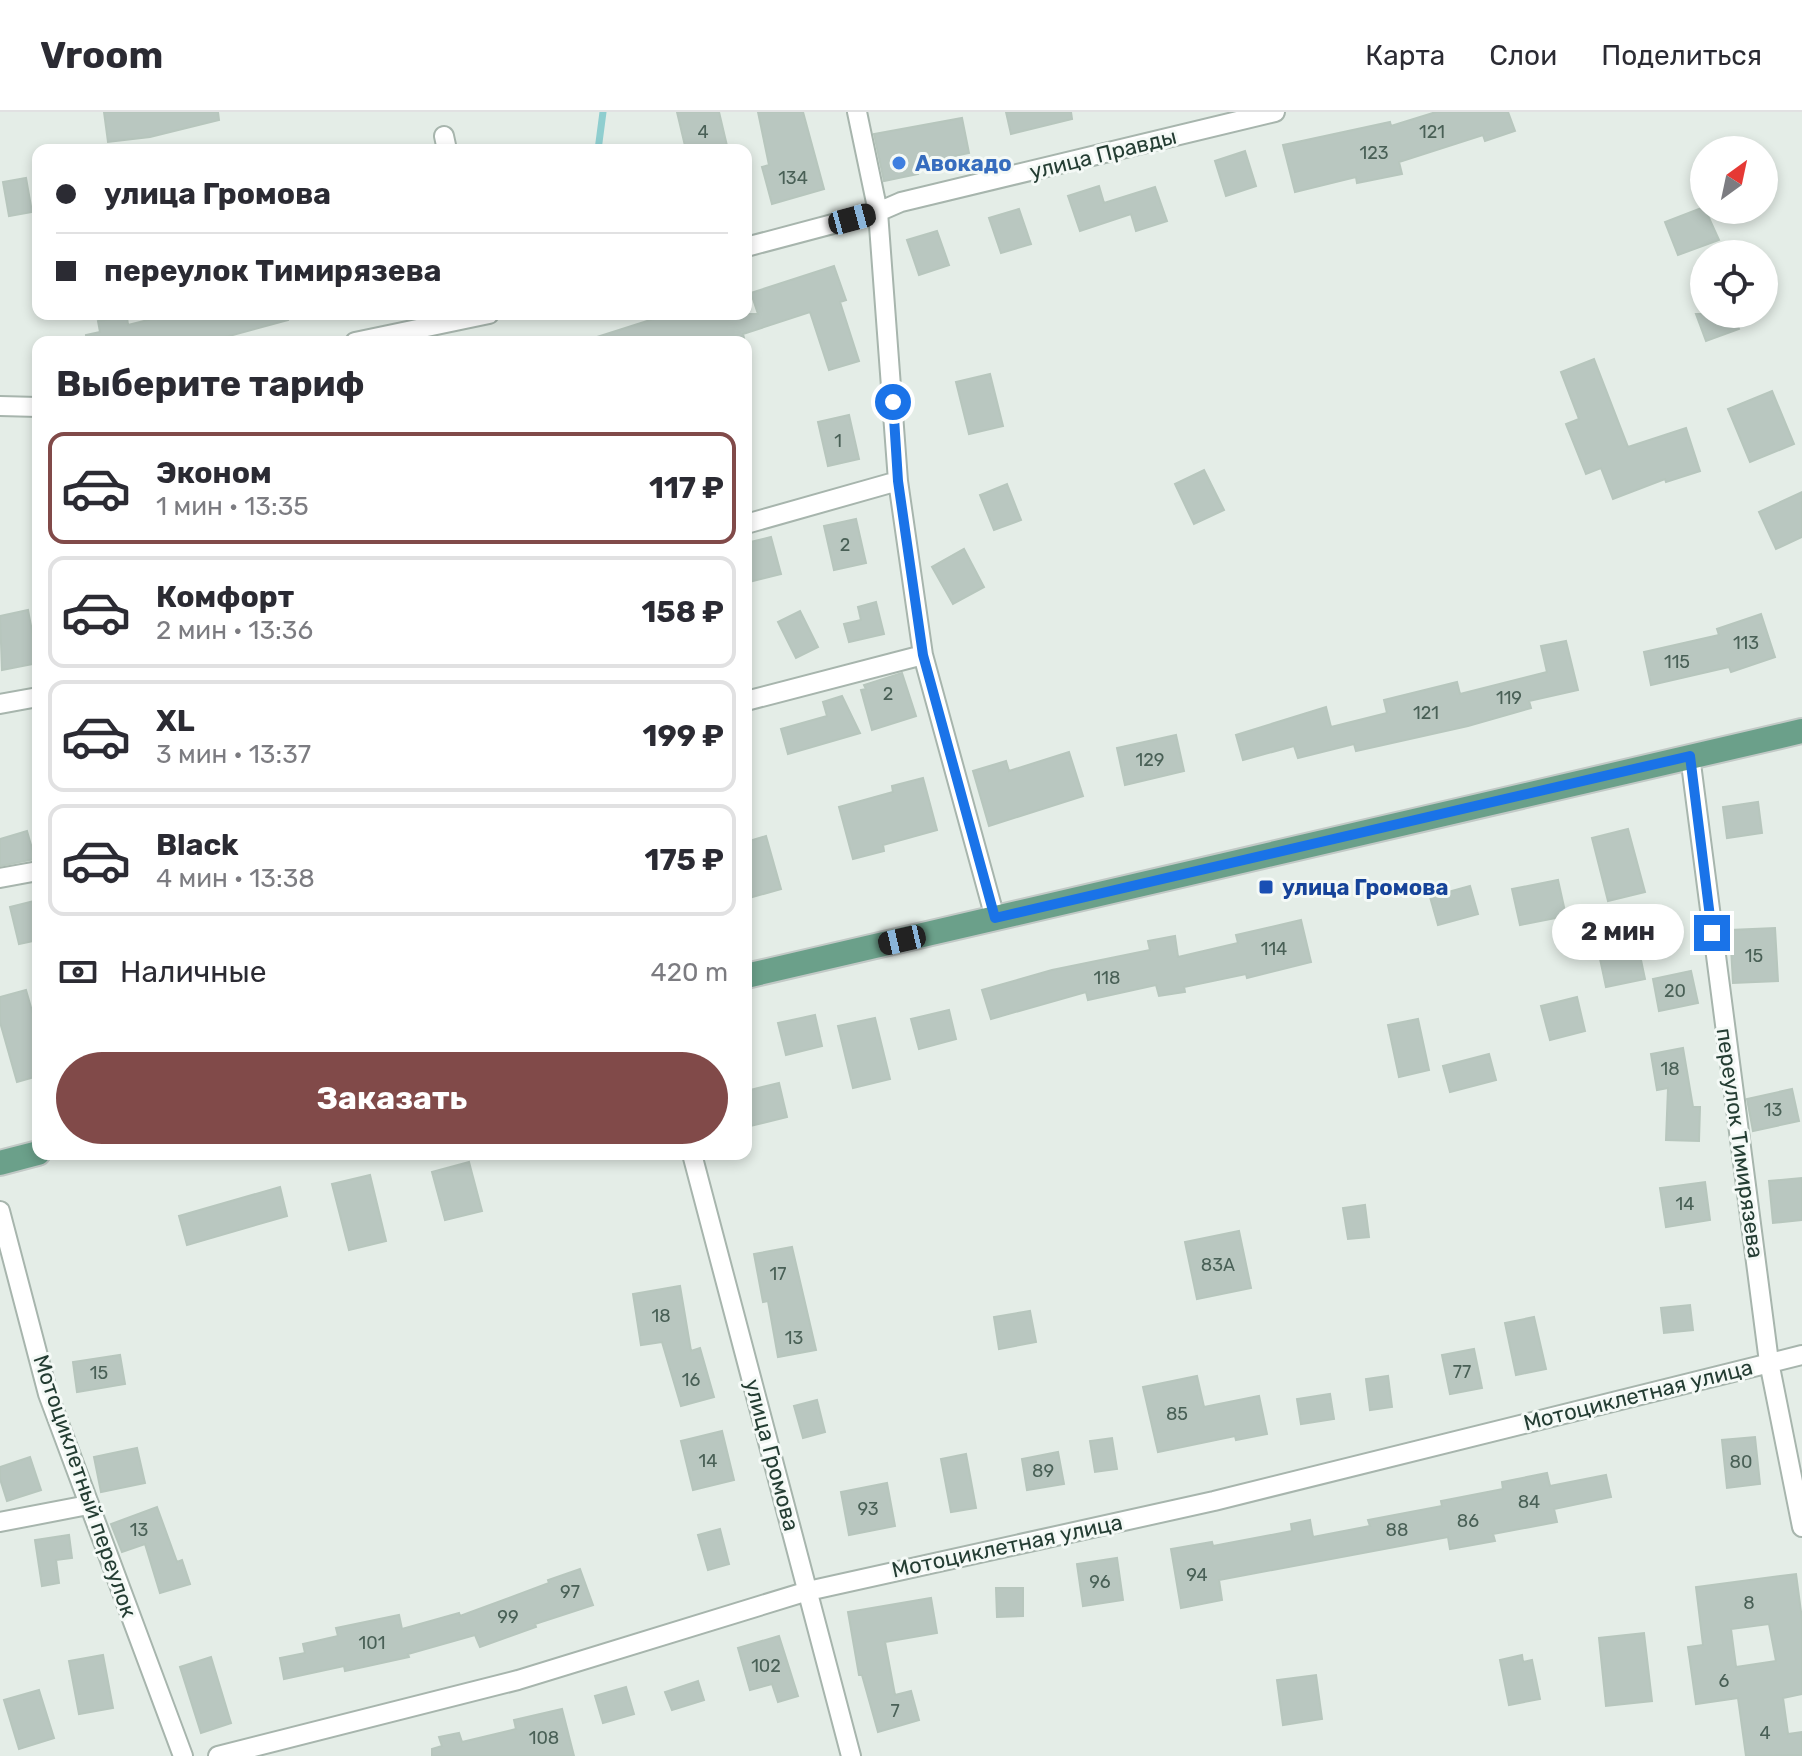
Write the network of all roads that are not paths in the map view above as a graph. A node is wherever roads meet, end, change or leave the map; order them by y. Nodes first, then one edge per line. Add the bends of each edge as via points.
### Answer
1 (857, 112) edge
2 (1275, 112) edge
3 (878, 212) junction
4 (752, 245) edge
5 (457, 320) edge
6 (383, 336) edge
7 (0, 406) edge
8 (32, 407) edge
9 (898, 481) junction
10 (752, 522) edge
11 (923, 655) junction
12 (32, 698) edge
13 (752, 699) edge
14 (0, 704) edge
15 (1802, 731) edge
16 (1690, 756) junction
17 (32, 872) edge
18 (0, 878) edge
19 (995, 918) junction
20 (752, 975) edge
21 (32, 1155) edge
22 (694, 1160) edge
23 (0, 1163) edge
24 (0, 1211) edge
25 (1802, 1355) edge
26 (1769, 1362) junction
27 (88, 1505) junction
28 (0, 1522) edge
29 (1802, 1527) edge
30 (808, 1591) junction
31 (183, 1756) edge
32 (218, 1756) edge
33 (851, 1756) edge

1 - 3 street
2 - 3 street, улица Правды
3 - 4 street, улица Правды
3 - 9 street
5 - 6 street
7 - 8 street
9 - 10 street
9 - 11 street
11 - 13 street
11 - 19 street
12 - 14 street
15 - 16 main road
16 - 19 main road
16 - 26 street, переулок Тимирязева
17 - 18 street
19 - 20 main road
21 - 23 main road
22 - 30 street, улица Громова
24 - 27 street, Мотоциклетный переулок via 48,1394
25 - 26 street, Мотоциклетная улица
26 - 29 street, переулок Тимирязева
26 - 30 street, Мотоциклетная улица via 1214,1501
27 - 28 street
27 - 31 street, Мотоциклетный переулок
30 - 32 street, Мотоциклетная улица via 518,1680
30 - 33 street, улица Громова

